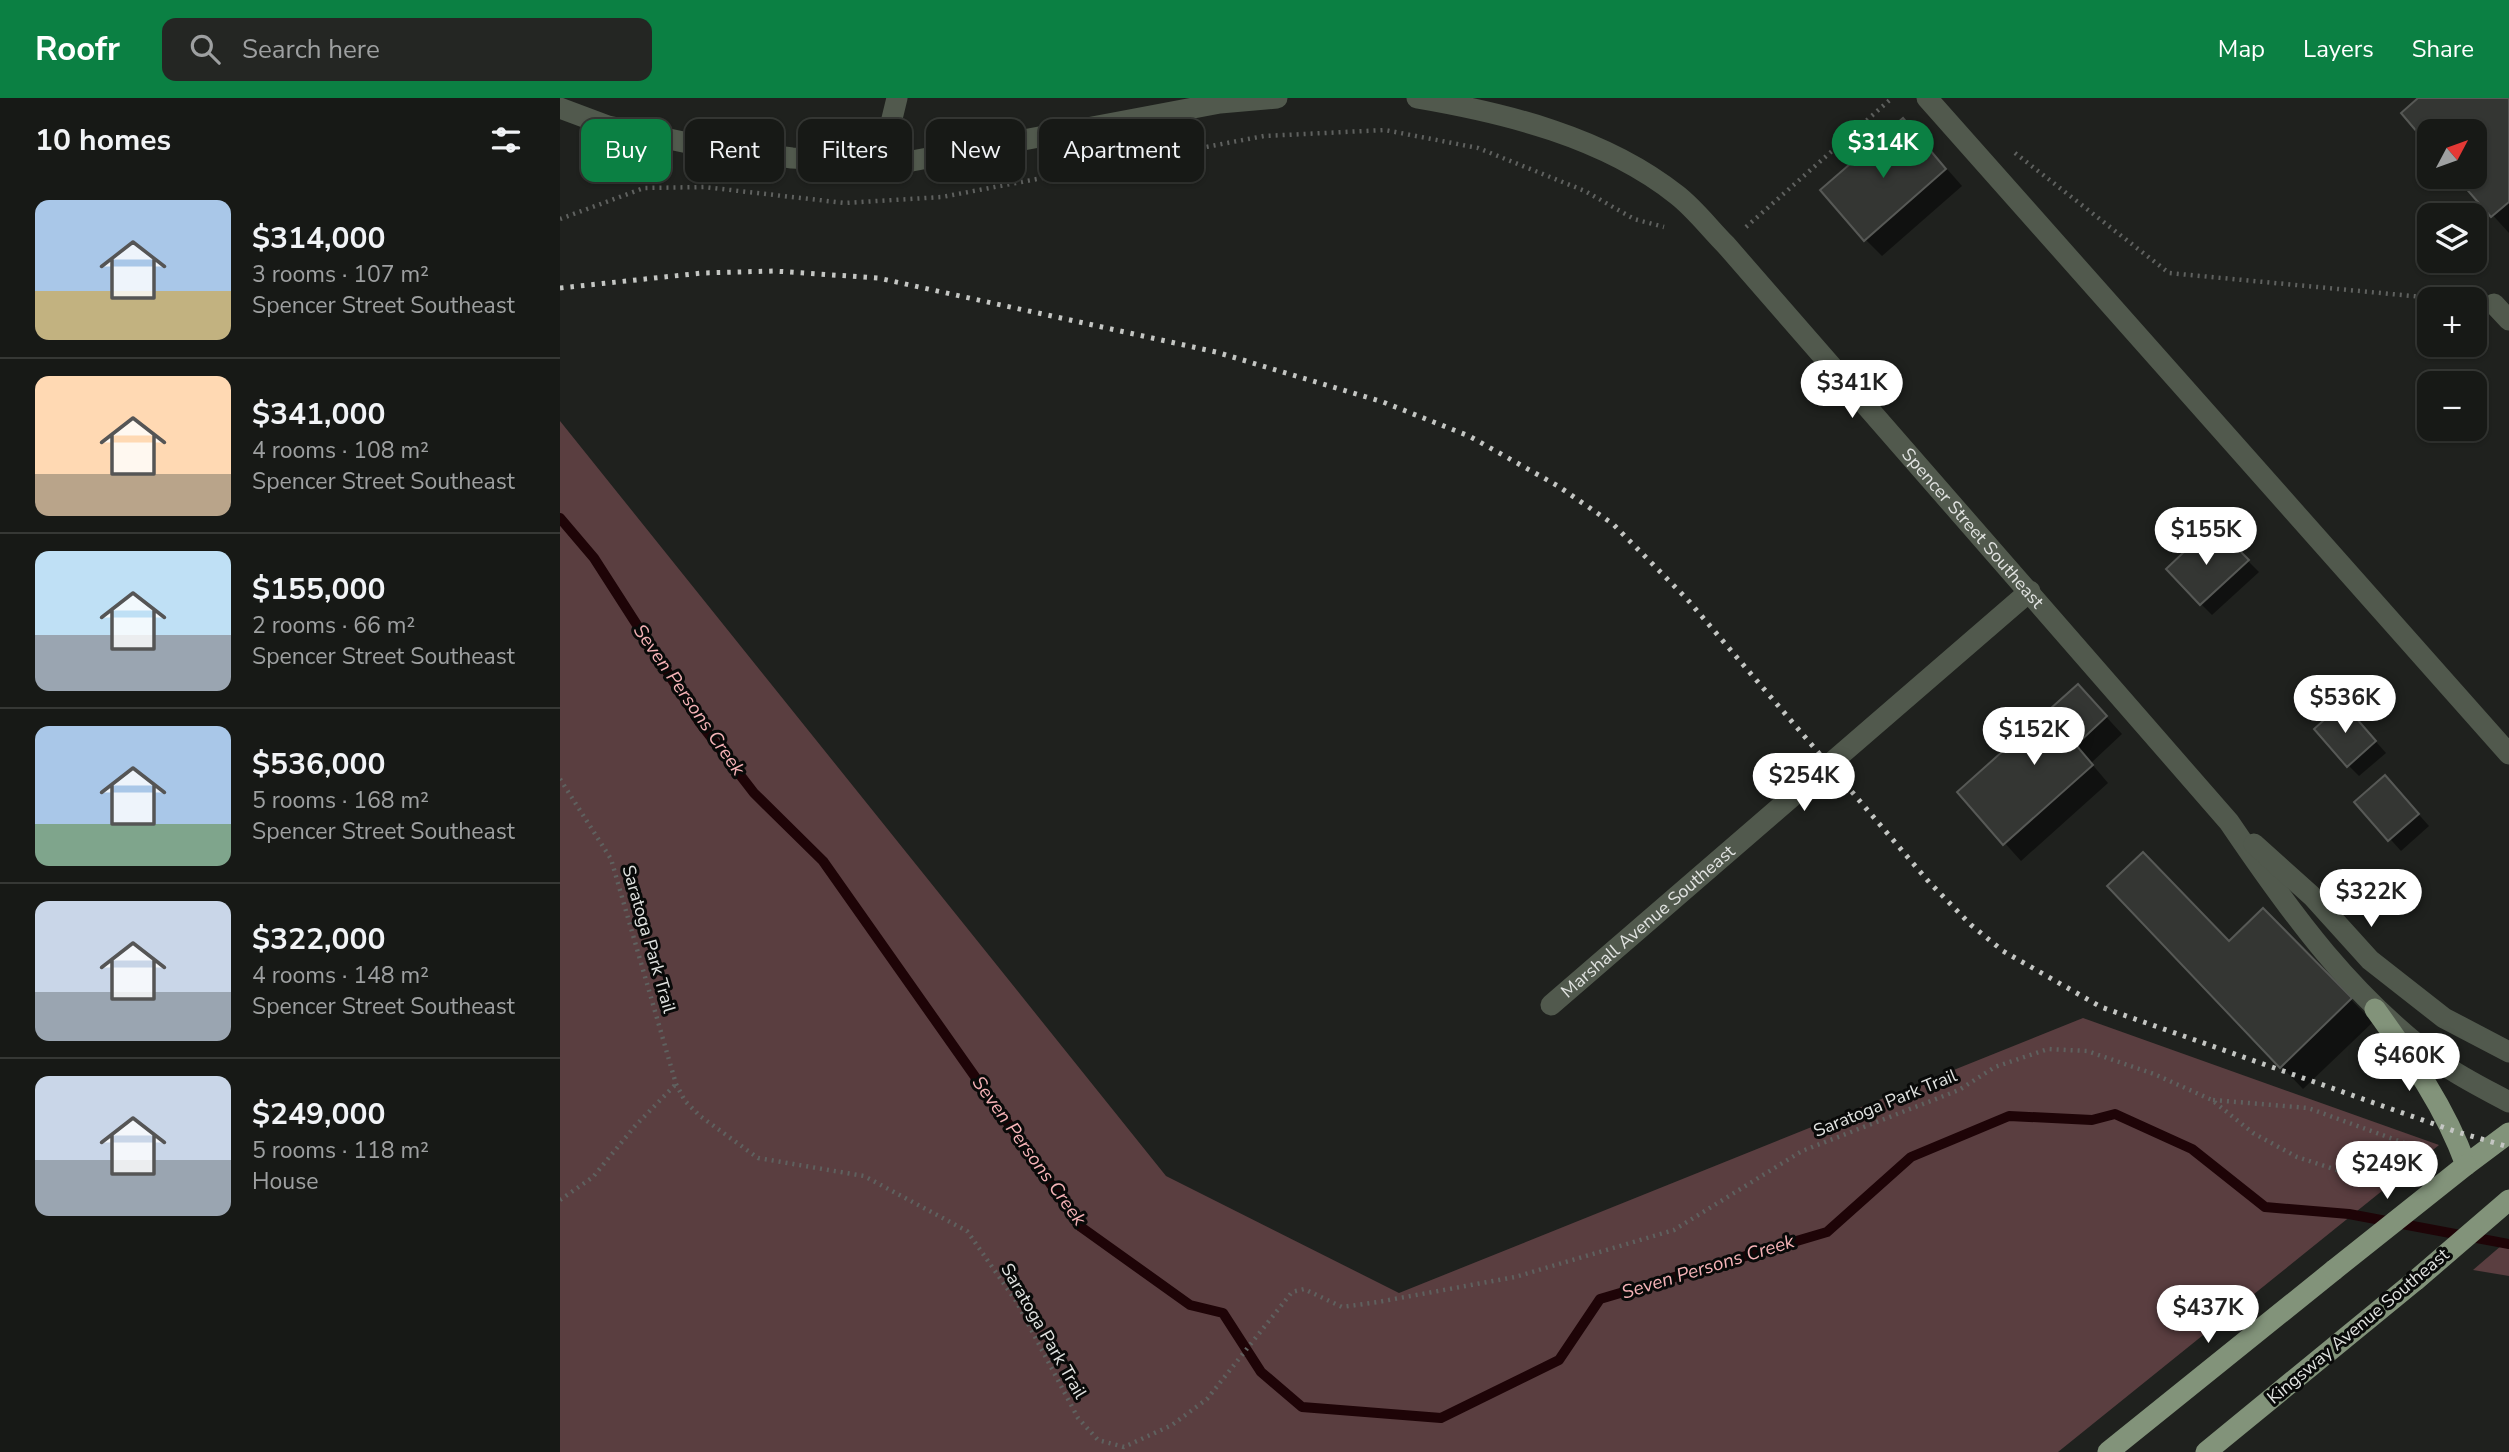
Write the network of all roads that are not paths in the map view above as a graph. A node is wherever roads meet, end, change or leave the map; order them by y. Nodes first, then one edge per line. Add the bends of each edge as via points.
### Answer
1 (897, 98) edge
2 (1277, 98) edge
3 (1417, 98) edge
4 (1927, 98) edge
5 (560, 108) edge
6 (892, 119) edge
7 (798, 158) edge
8 (912, 161) edge
9 (2494, 304) dead end
10 (2509, 320) edge
11 (2030, 591) junction
12 (2509, 754) edge
13 (2229, 822) junction
14 (1551, 1005) dead end
15 (2375, 1009) junction
16 (2509, 1052) edge
17 (2509, 1102) edge
18 (2509, 1133) edge
19 (2466, 1165) junction
20 (2509, 1200) edge
21 (2108, 1452) edge
22 (2206, 1452) edge

1 - 6 street
2 - 8 street via 1220,103
3 - 11 street, Spencer Street Southeast via 1477,108 1554,132 1624,162 1677,195
4 - 12 street
5 - 7 street via 608,126 702,146
9 - 10 street
11 - 13 street, Spencer Street Southeast
11 - 14 street, Marshall Avenue Southeast
13 - 15 street, Spencer Street Southeast via 2294,918
13 - 16 street, Spencer Street Southeast via 2313,897 2370,960 2444,1018
15 - 17 street, Spencer Street Southeast via 2443,1064
15 - 19 main road via 2422,1073 2454,1131
18 - 19 main road
19 - 21 main road, bridge
20 - 22 main road, Kingsway Avenue Southeast, bridge

